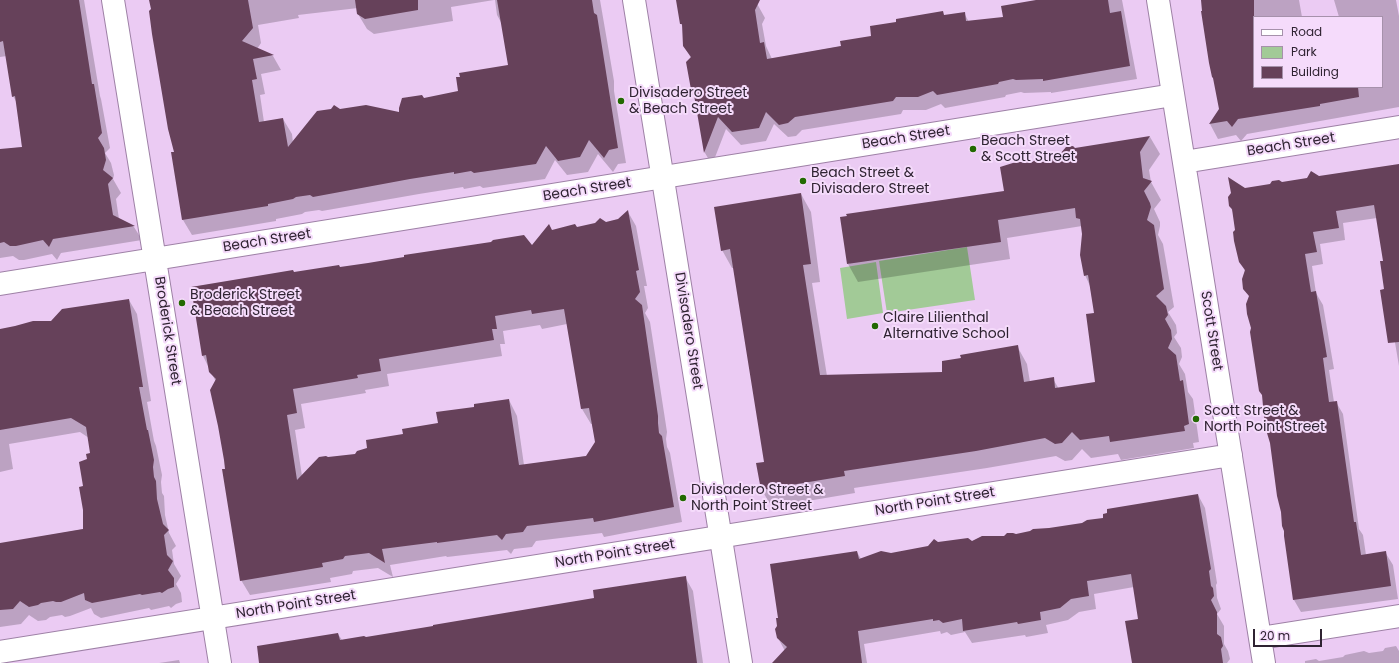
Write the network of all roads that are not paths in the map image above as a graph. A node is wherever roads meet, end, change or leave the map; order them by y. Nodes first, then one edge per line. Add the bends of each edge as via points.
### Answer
1 (113, 0) edge
2 (634, 0) edge
3 (1158, 0) edge
4 (1173, 95) junction
5 (1399, 127) edge
6 (1184, 162) junction
7 (663, 177) junction
8 (155, 259) junction
9 (0, 284) edge
10 (1231, 455) junction
11 (721, 537) junction
12 (1399, 616) edge
13 (213, 618) junction
14 (1260, 638) junction
15 (0, 652) edge
16 (220, 663) edge
17 (741, 663) edge
18 (1264, 663) edge

1 - 8 street, Broderick Street
2 - 7 street, Divisadero Street
3 - 4 street, Scott Street
4 - 6 street, Scott Street
4 - 7 street, Beach Street
5 - 6 street, Beach Street
6 - 10 street, Scott Street
7 - 8 street, Beach Street
7 - 11 street, Divisadero Street
8 - 9 street, Beach Street
8 - 13 street, Broderick Street
10 - 11 street, North Point Street
10 - 14 street, Scott Street
11 - 13 street, North Point Street
11 - 17 street, Divisadero Street
12 - 14 street
13 - 15 street, North Point Street
13 - 16 street, Broderick Street
14 - 18 street, Scott Street

